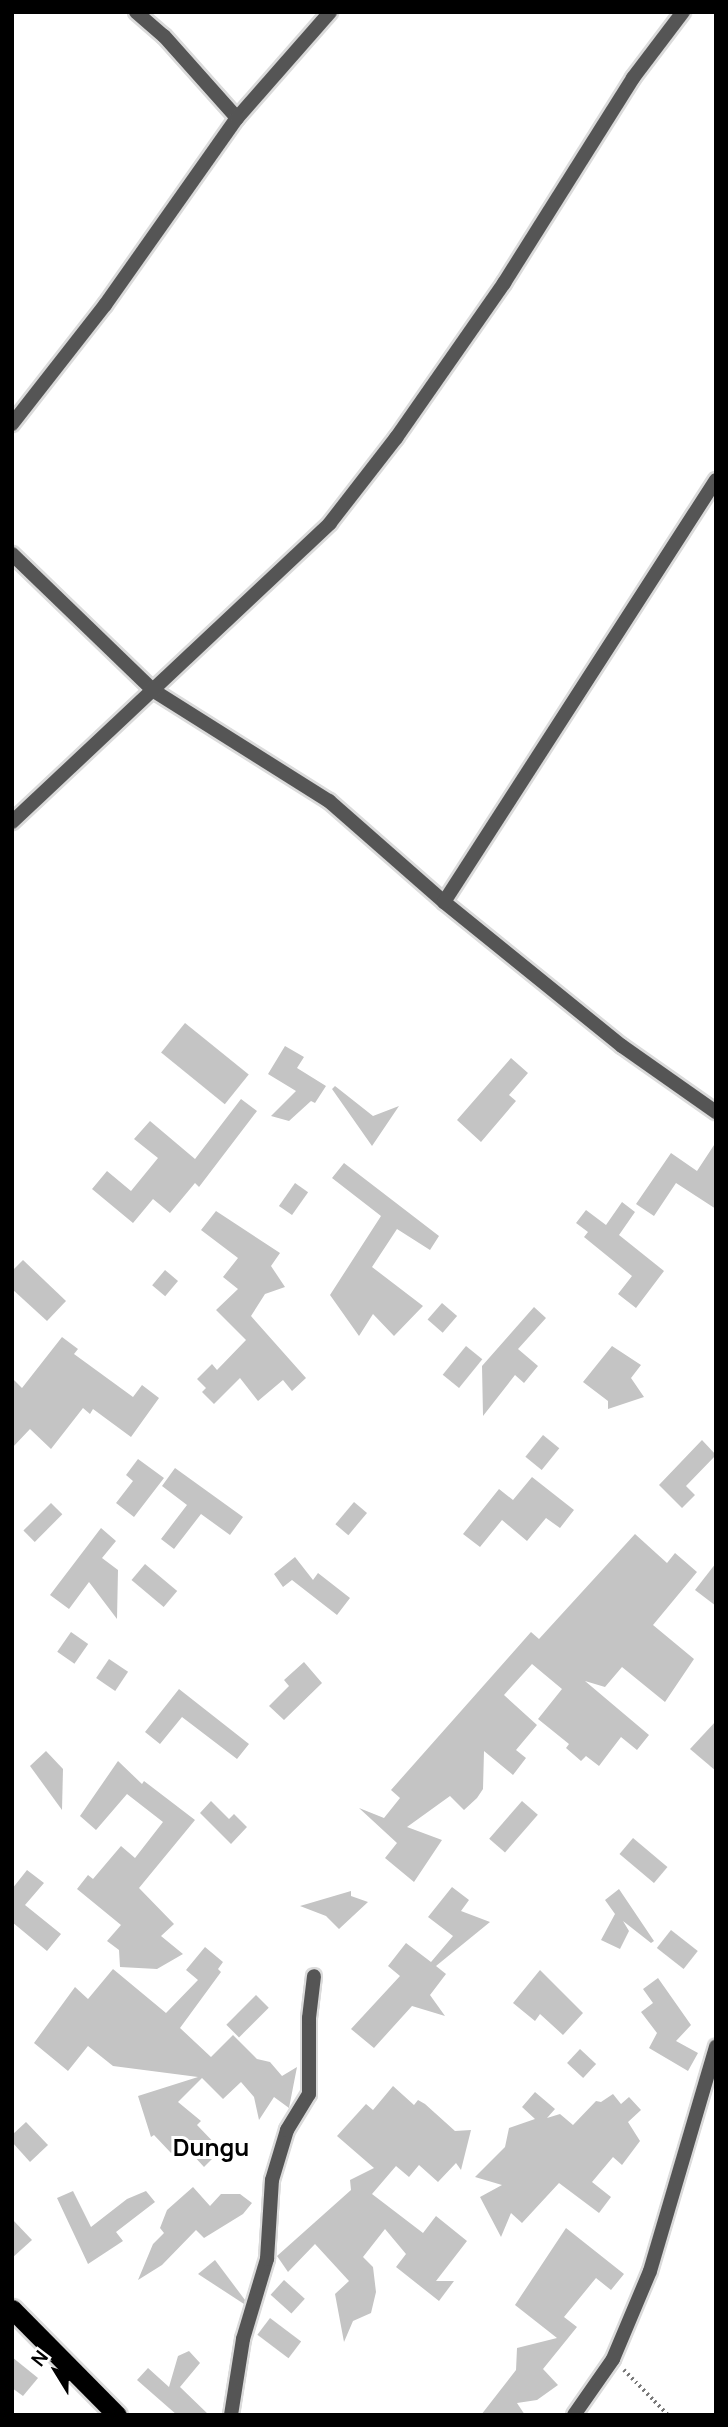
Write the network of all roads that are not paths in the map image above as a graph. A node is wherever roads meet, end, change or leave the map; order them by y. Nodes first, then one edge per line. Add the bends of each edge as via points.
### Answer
1 (136, 12) edge
2 (330, 12) edge
3 (683, 12) edge
4 (237, 118) junction
5 (12, 424) edge
6 (716, 480) edge
7 (12, 554) edge
8 (154, 691) junction
9 (12, 822) edge
10 (444, 902) junction
11 (716, 1112) edge
12 (314, 1976) dead end
13 (716, 2047) edge
14 (12, 2309) edge
15 (117, 2415) edge
16 (231, 2415) edge
17 (574, 2415) edge

1 - 4 street via 164,36
2 - 4 street
3 - 8 street via 633,78 504,283 372,470 330,523
4 - 5 street via 105,305
6 - 10 street
7 - 8 street
8 - 9 street
8 - 10 street via 329,801
10 - 11 street via 622,1046
12 - 16 street via 309,2018 310,2094 287,2130 272,2180 267,2259 243,2339
13 - 17 street via 650,2272 613,2359
14 - 15 highway

